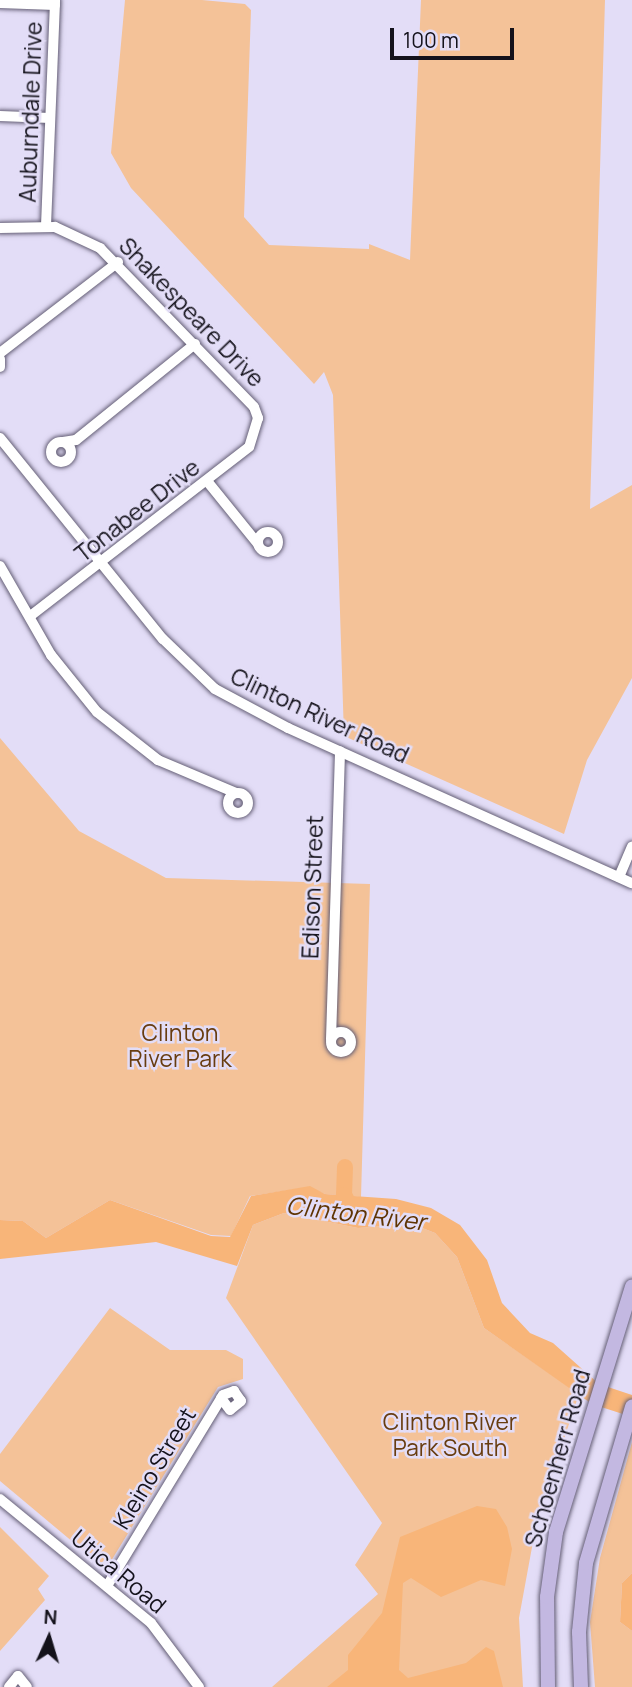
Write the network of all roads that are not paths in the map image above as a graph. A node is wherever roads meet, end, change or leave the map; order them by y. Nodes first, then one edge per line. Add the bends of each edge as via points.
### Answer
1 (0, 3) edge
2 (55, 3) edge
3 (0, 116) edge
4 (50, 118) junction
5 (46, 226) junction
6 (0, 228) edge
7 (118, 262) junction
8 (195, 344) junction
9 (1, 359) edge
10 (257, 426) joint
11 (0, 438) edge
12 (76, 440) junction
13 (64, 442) junction
14 (71, 452) junction
15 (208, 481) junction
16 (264, 533) junction
17 (251, 534) junction
18 (258, 544) junction
19 (103, 563) junction
20 (0, 566) edge
21 (30, 615) junction
22 (340, 751) junction
23 (220, 788) junction
24 (236, 793) junction
25 (228, 803) junction
26 (632, 847) edge
27 (619, 877) junction
28 (632, 883) edge
29 (331, 1024) junction
30 (342, 1032) junction
31 (331, 1038) junction
32 (632, 1287) edge
33 (222, 1405) dead end
34 (632, 1407) edge
35 (0, 1499) edge
36 (107, 1586) junction
37 (29, 1685) edge
38 (9, 1687) edge
39 (199, 1687) edge
40 (548, 1687) edge
41 (581, 1687) edge

1 - 2 street
2 - 4 street, Auburndale Drive
3 - 4 street
4 - 5 street, Auburndale Drive
5 - 6 street, Shakespeare Drive
5 - 7 street, Shakespeare Drive via 89,241
7 - 8 street, Shakespeare Drive
7 - 9 street
8 - 10 street, Shakespeare Drive via 254,407
8 - 12 street
10 - 15 street, Tonabee Drive via 249,447
11 - 19 street, Clinton River Road
12 - 13 street
12 - 14 street
13 - 14 street
13 - 14 street via 52,447 55,459 67,460
15 - 17 street
15 - 19 street, Tonabee Drive
16 - 17 street
16 - 18 street
16 - 18 street via 276,536 276,548 264,551
17 - 18 street
19 - 21 street, Tonabee Drive
19 - 22 street, Clinton River Road via 204,681
20 - 21 street
21 - 23 street via 67,678 116,730 188,776
22 - 27 street, Clinton River Road
22 - 29 street, Edison Street
23 - 24 street
23 - 25 street
24 - 25 street
24 - 25 street via 248,799 245,811 233,812
26 - 27 street
27 - 28 street, Clinton River Road
29 - 30 street
29 - 31 street, Edison Street
30 - 31 street
30 - 31 street via 351,1040 348,1049 335,1050
32 - 40 main road, Schoenherr Road via 553,1550 546,1619
33 - 36 street, Kleino Street
34 - 41 main road via 586,1563 579,1632
35 - 36 street, Utica Road
36 - 39 street, Utica Road via 151,1623
37 - 38 street via 15,1677

